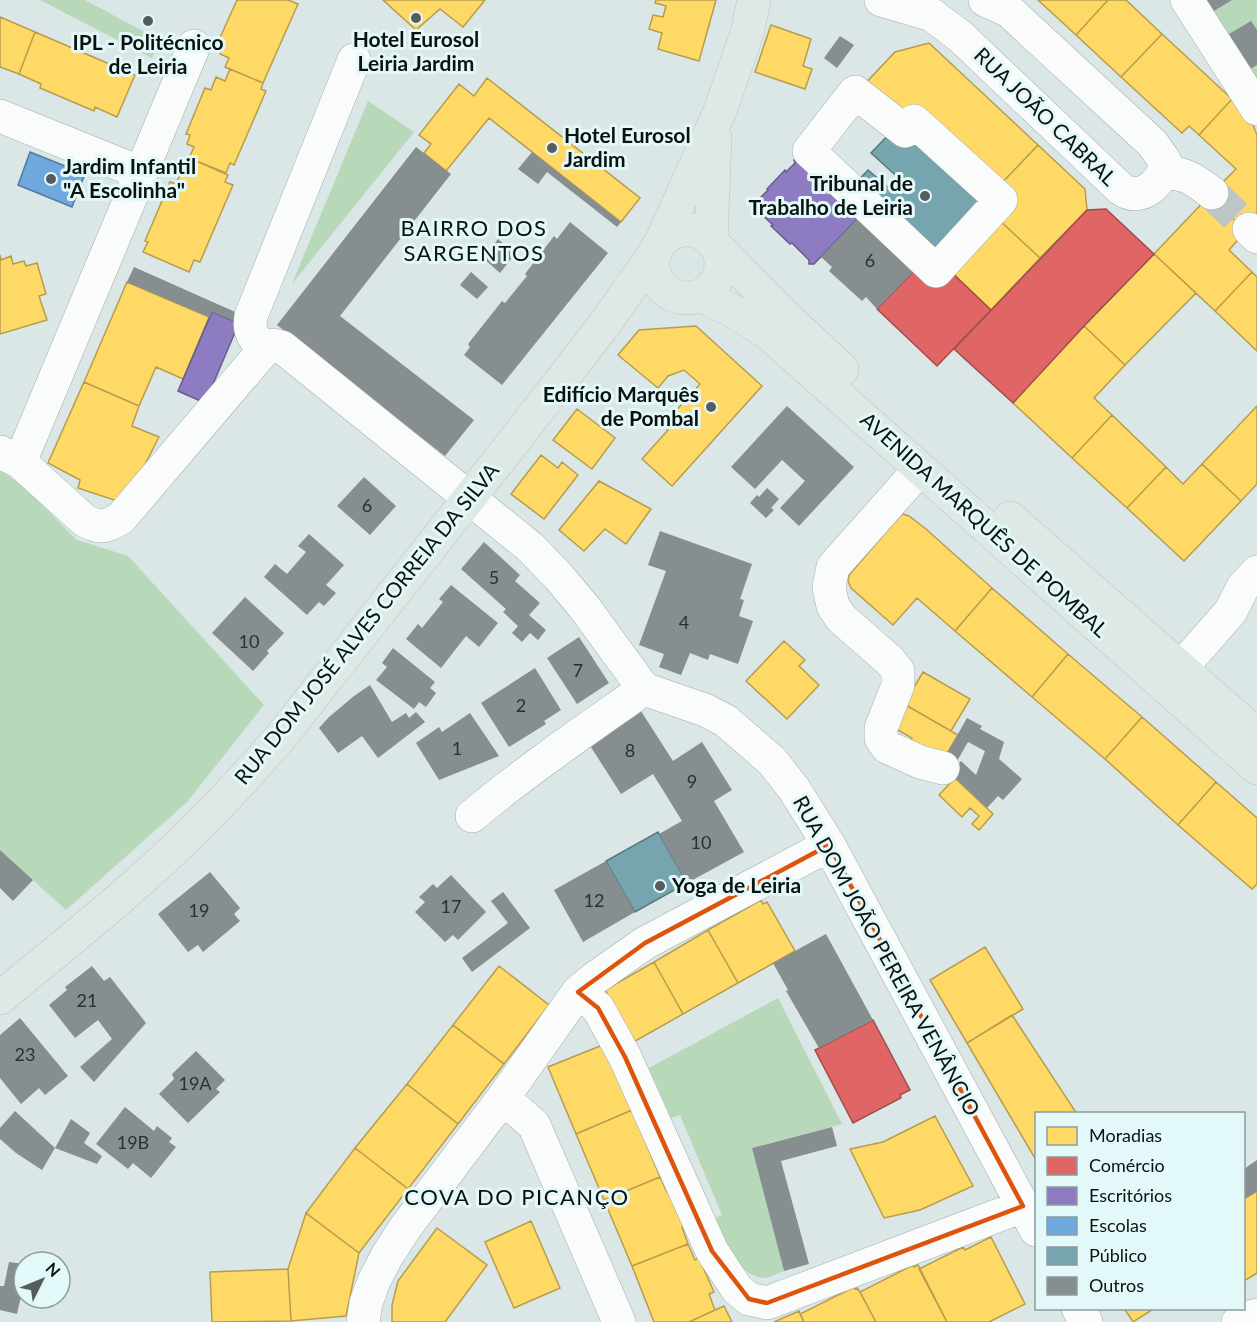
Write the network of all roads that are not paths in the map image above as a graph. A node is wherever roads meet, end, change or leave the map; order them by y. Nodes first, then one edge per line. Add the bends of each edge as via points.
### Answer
1 (754, 0) edge
2 (880, 0) edge
3 (979, 0) edge
4 (985, 0) edge
5 (1187, 0) edge
6 (961, 37) junction
7 (194, 46) dead end
8 (354, 60) dead end
9 (1257, 109) edge
10 (0, 116) edge
11 (715, 123) junction
12 (808, 151) joint
13 (141, 173) junction
14 (1164, 173) junction
15 (1212, 193) tunnel mouth
16 (715, 244) junction
17 (658, 247) junction
18 (688, 296) junction
19 (604, 325) junction
20 (264, 350) junction
21 (10, 457) edge
22 (920, 470) junction
23 (469, 497) junction
24 (1257, 572) edge
25 (1244, 605) edge
26 (1181, 668) junction
27 (645, 689) junction
28 (1257, 735) edge
29 (943, 768) dead end
30 (1257, 768) edge
31 (472, 816) dead end
32 (829, 845) junction
33 (578, 992) junction
34 (0, 998) edge
35 (504, 1098) junction
36 (1030, 1218) edge
37 (1257, 1316) edge
38 (363, 1322) edge
39 (618, 1322) edge
40 (1238, 1322) edge

1 - 11 main road via 747,33
2 - 6 street via 932,15
3 - 6 street, RUA JOÃO CABRAL
4 - 14 street via 1009,11 1152,143 1166,164
5 - 9 street
6 - 14 street, RUA JOÃO CABRAL via 1128,194 1148,190
7 - 13 street
8 - 20 street via 251,316 249,325
10 - 13 street
11 - 16 main road
11 - 17 main road, RUA DOM JOSÉ ALVES CORREIA DA SILVA
12 - 12 street via 936,271 1001,200 914,121 905,131 855,92
13 - 21 street
14 - 15 street via 1177,172
16 - 17 main road via 702,232 681,229
16 - 18 main road via 722,260 717,281 710,289
16 - 26 main road, AVENIDA MARQUÊS DE POMBAL via 787,318 892,414
17 - 18 main road via 652,264 659,284 666,291
17 - 19 main road, RUA DOM JOSÉ ALVES CORREIA DA SILVA
18 - 19 main road, RUA DOM JOSÉ ALVES CORREIA DA SILVA
18 - 22 main road, AVENIDA MARQUÊS DE POMBAL via 722,304 771,336
19 - 23 main road, RUA DOM JOSÉ ALVES CORREIA DA SILVA
20 - 21 street via 122,518 113,523 98,526 84,520
20 - 23 street via 273,345 282,347
22 - 29 street via 833,567 829,587 833,606 841,618 898,671 898,685 881,728 881,738 887,747
22 - 30 main road, AVENIDA MARQUÊS DE POMBAL
23 - 27 street via 530,547 559,577
23 - 34 main road, RUA DOM JOSÉ ALVES CORREIA DA SILVA via 260,761 134,886
24 - 25 street via 1243,587
25 - 26 street
26 - 28 main road, AVENIDA MARQUÊS DE POMBAL
27 - 31 street via 551,754
27 - 32 street, RUA DOM JOÃO PEREIRA VENÂNCIO via 705,710 751,741 794,789
32 - 33 street via 645,943
32 - 36 street, RUA DOM JOÃO PEREIRA VENÂNCIO
33 - 35 street
33 - 36 street via 598,1008 625,1057 712,1251 737,1289 749,1299 767,1303
35 - 38 street via 387,1256 374,1281
35 - 39 street via 534,1125
37 - 40 street

